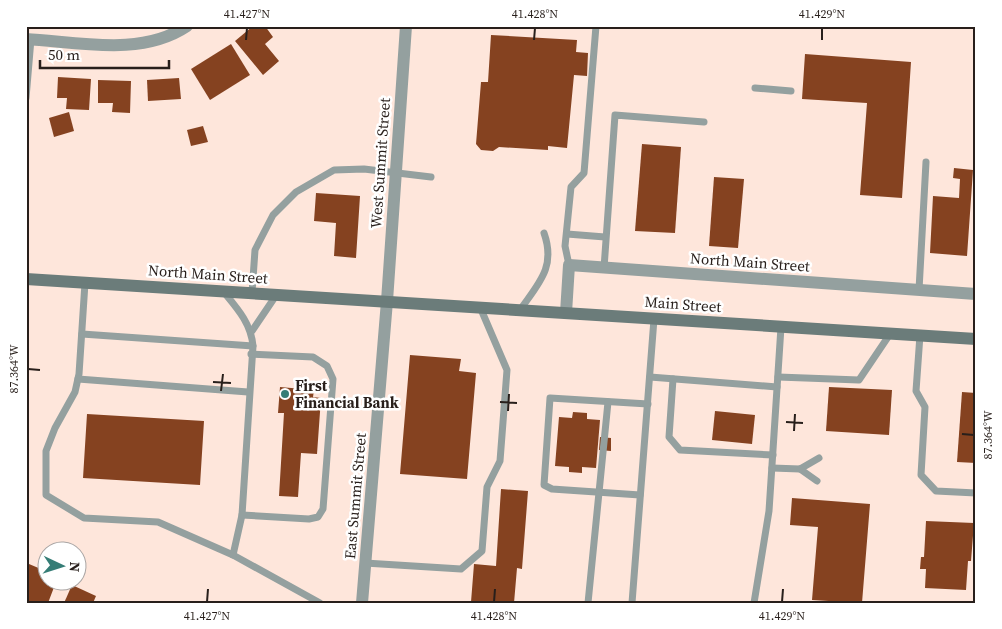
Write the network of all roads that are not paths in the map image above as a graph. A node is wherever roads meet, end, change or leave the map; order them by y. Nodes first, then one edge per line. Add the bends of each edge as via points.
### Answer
1 (187, 26) edge
2 (406, 26) edge
3 (596, 26) edge
4 (28, 39) edge
5 (755, 88) dead end
6 (791, 91) dead end
7 (26, 98) edge
8 (704, 122) dead end
9 (926, 162) dead end
10 (395, 174) junction
11 (431, 177) dead end
12 (544, 233) dead end
13 (567, 234) junction
14 (605, 237) junction
15 (569, 265) junction
16 (604, 268) junction
17 (26, 279) edge
18 (85, 283) junction
19 (222, 290) junction
20 (919, 290) junction
21 (252, 292) junction
22 (276, 294) junction
23 (976, 294) edge
24 (387, 301) junction
25 (480, 307) junction
26 (520, 310) junction
27 (566, 313) junction
28 (654, 318) junction
29 (781, 326) junction
30 (252, 331) junction
31 (82, 334) junction
32 (890, 334) junction
33 (920, 335) junction
34 (976, 339) edge
35 (252, 346) junction
36 (251, 354) junction
37 (650, 377) junction
38 (778, 377) junction
39 (78, 379) junction
40 (674, 379) junction
41 (777, 387) junction
42 (248, 392) junction
43 (608, 402) junction
44 (648, 404) junction
45 (773, 455) junction
46 (819, 458) dead end
47 (772, 468) junction
48 (800, 469) junction
49 (816, 482) dead end
50 (599, 492) junction
51 (976, 494) edge
52 (640, 495) junction
53 (242, 515) junction
54 (233, 555) junction
55 (365, 563) junction
56 (320, 603) edge
57 (362, 603) edge
58 (588, 603) edge
59 (632, 603) edge
60 (754, 603) edge

1 - 4 street via 172,36 134,46
2 - 10 street, West Summit Street
3 - 13 lane via 584,173 571,187
4 - 7 lane
5 - 6 lane
8 - 14 lane via 615,116
9 - 20 lane
10 - 11 lane
10 - 21 lane via 364,169 334,170 296,192 273,215 255,250
10 - 24 street, West Summit Street
12 - 26 lane via 550,250 548,267
13 - 14 lane
13 - 15 lane via 565,246
14 - 16 lane
15 - 16 street, North Main Street
15 - 27 street
16 - 20 street, North Main Street
17 - 18 main road, North Main Street
18 - 19 main road, North Main Street
18 - 31 lane
19 - 21 main road, North Main Street
19 - 30 lane
20 - 23 street, North Main Street
21 - 22 main road, North Main Street
22 - 24 main road, North Main Street
22 - 30 lane
24 - 25 main road, Main Street
24 - 55 street, East Summit Street
25 - 26 main road, Main Street
25 - 55 lane via 507,370 500,461 487,488 482,551 461,569
26 - 27 main road, Main Street
27 - 28 main road, Main Street
28 - 29 main road, Main Street
28 - 37 lane
29 - 32 main road, Main Street
29 - 38 lane
30 - 35 lane
31 - 35 lane
31 - 39 lane
32 - 33 main road, Main Street
32 - 38 lane via 859,380
33 - 34 main road, Main Street
33 - 51 lane via 916,391 925,407 921,475 936,491
35 - 36 lane
36 - 42 lane
36 - 53 lane via 313,357 327,366 333,379 323,509 318,517
37 - 40 lane
37 - 44 lane
38 - 41 lane
39 - 42 lane
39 - 54 lane via 76,392 46,451 46,495 84,518 158,522
40 - 41 lane
40 - 45 lane via 669,437 680,450
41 - 45 lane
42 - 53 lane
43 - 44 lane
43 - 50 lane
43 - 50 lane via 550,398 544,485 552,489
44 - 52 lane
45 - 47 lane
46 - 48 lane
47 - 48 lane
47 - 60 lane via 769,511
48 - 49 lane
50 - 52 lane
50 - 58 lane
52 - 59 lane
53 - 54 lane
54 - 56 lane
55 - 57 street, East Summit Street

